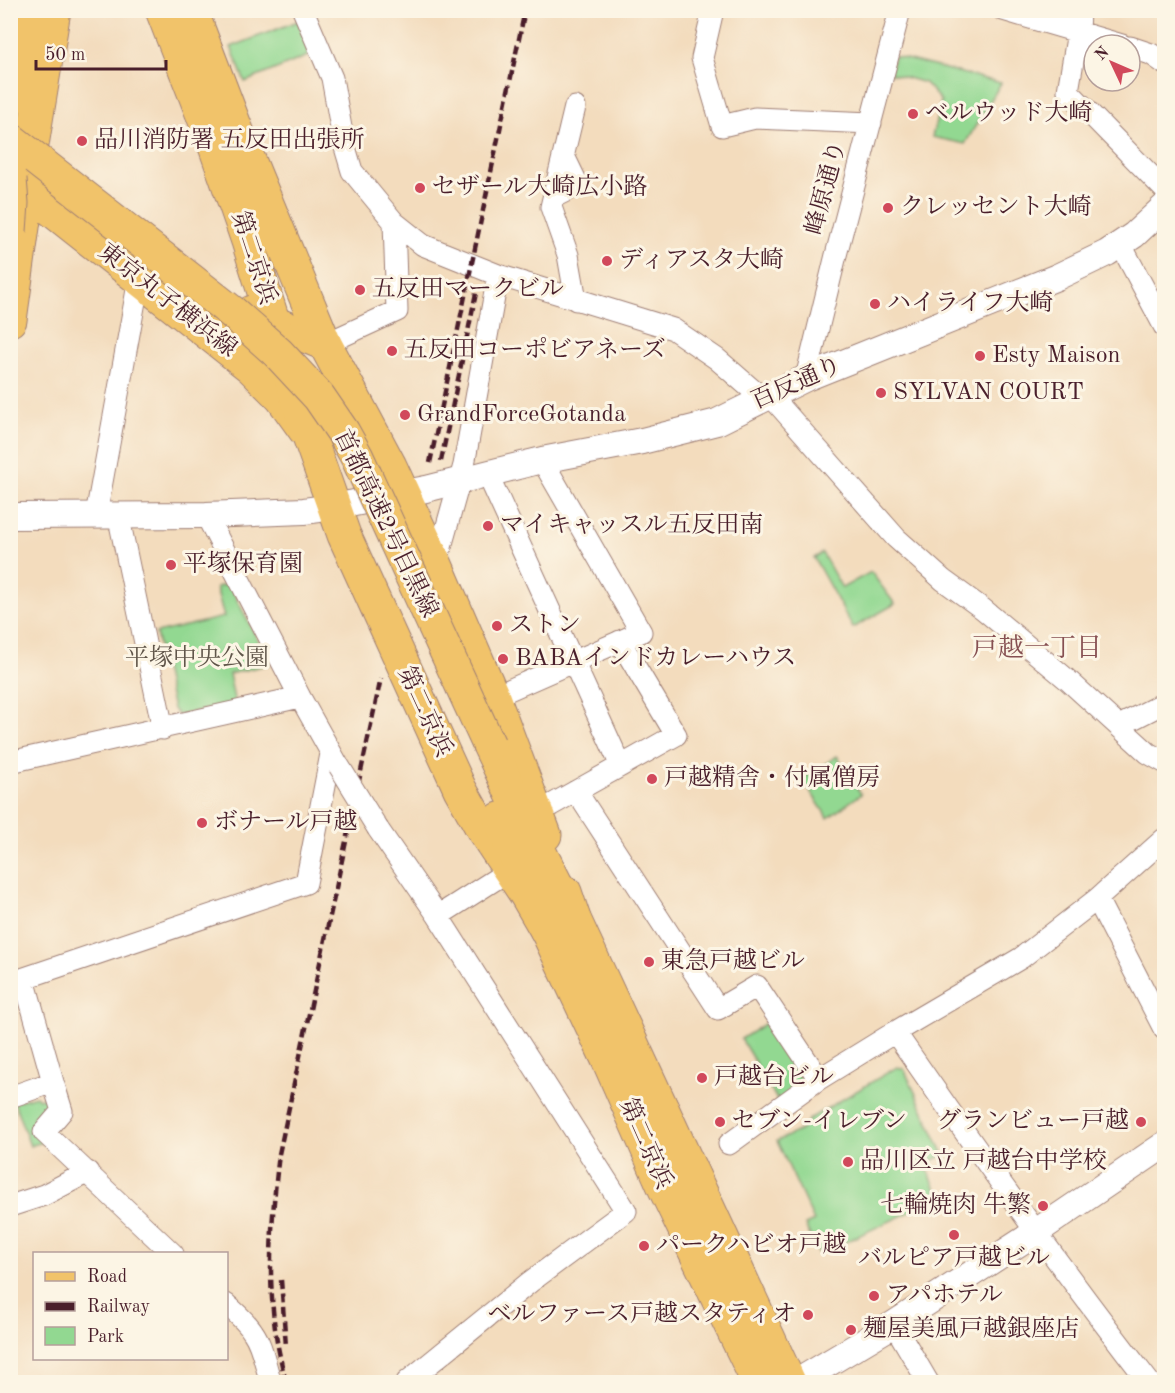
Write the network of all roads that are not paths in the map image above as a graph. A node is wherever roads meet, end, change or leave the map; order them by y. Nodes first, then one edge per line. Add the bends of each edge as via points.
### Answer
1 (28, 10) edge
2 (54, 10) edge
3 (162, 10) edge
4 (191, 10) edge
5 (303, 10) edge
6 (713, 10) edge
7 (900, 10) edge
8 (1003, 10) edge
9 (1079, 10) edge
10 (1078, 32) junction
11 (1082, 33) edge
12 (1142, 51) edge
13 (15, 53) edge
14 (1164, 63) edge
15 (10, 98) edge
16 (575, 107) dead end
17 (871, 123) junction
18 (16, 161) edge
19 (1164, 189) edge
20 (1164, 207) edge
21 (394, 222) junction
22 (10, 231) edge
23 (1120, 245) junction
24 (498, 275) junction
25 (139, 279) junction
26 (576, 300) junction
27 (10, 320) edge
28 (274, 323) junction
29 (1164, 326) edge
30 (325, 344) junction
31 (806, 378) junction
32 (766, 397) junction
33 (309, 436) junction
34 (542, 460) junction
35 (487, 473) junction
36 (460, 480) junction
37 (403, 493) junction
38 (334, 507) junction
39 (107, 515) junction
40 (206, 515) junction
41 (10, 516) edge
42 (436, 565) junction
43 (620, 641) junction
44 (574, 662) junction
45 (300, 697) junction
46 (493, 697) junction
47 (1164, 703) edge
48 (1119, 726) junction
49 (163, 729) junction
50 (335, 760) junction
51 (10, 762) edge
52 (1164, 762) edge
53 (621, 766) junction
54 (576, 791) junction
55 (537, 813) junction
56 (1164, 839) edge
57 (510, 870) junction
58 (1097, 899) junction
59 (438, 916) junction
60 (560, 925) junction
61 (17, 981) edge
62 (1164, 1029) edge
63 (895, 1032) junction
64 (819, 1079) junction
65 (53, 1082) junction
66 (10, 1097) edge
67 (729, 1144) dead end
68 (1164, 1145) edge
69 (88, 1172) junction
70 (10, 1206) edge
71 (1036, 1232) junction
72 (171, 1252) edge
73 (228, 1306) edge
74 (894, 1324) junction
75 (271, 1383) edge
76 (407, 1383) edge
77 (758, 1383) edge
78 (789, 1383) edge
79 (797, 1383) edge
80 (928, 1383) edge
81 (1149, 1383) edge

1 - 13 main road
2 - 18 main road
3 - 28 main road, 第二京浜 via 216,149
4 - 30 main road, 第二京浜
5 - 21 street via 332,78 352,171
6 - 17 street via 702,58 722,126 755,118
7 - 17 street, 峰原通り
8 - 10 street
9 - 10 street
10 - 11 street
10 - 19 street via 1068,91
12 - 14 street
13 - 15 main road
16 - 26 street via 551,207 568,255
17 - 31 street, 峰原通り
18 - 22 main road, bridge
18 - 25 main road, 東京丸子横浜線
18 - 27 main road
18 - 28 main road, 東京丸子横浜線 via 151,235 203,278
18 - 60 main road, 首都高速2号目黒線, bridge via 232,312 278,352 319,397 357,458 481,749 531,835
20 - 23 street, 百反通り
21 - 24 street via 423,245
21 - 30 street via 397,311
23 - 29 street
23 - 31 street, 百反通り via 1057,277
24 - 26 street
24 - 36 street
25 - 33 main road, 東京丸子横浜線 via 251,367 282,398
25 - 39 street
26 - 32 street via 673,329
28 - 30 main road, 東京丸子横浜線
28 - 33 main road, 第二京浜
30 - 37 main road, 第二京浜
31 - 32 street, 百反通り
32 - 34 street, 百反通り via 717,422
32 - 48 street via 896,538
33 - 38 main road, 第二京浜
34 - 35 street, 百反通り
34 - 43 street via 641,632
35 - 36 street, 百反通り
35 - 44 street
36 - 37 street, 百反通り
36 - 42 street
37 - 38 street, 百反通り
37 - 42 main road, 第二京浜
38 - 40 street, 百反通り
38 - 57 main road, 第二京浜 via 460,789
39 - 40 street, 百反通り
39 - 41 street, 百反通り
39 - 49 street
40 - 45 street
42 - 46 main road, 第二京浜
43 - 44 street
43 - 53 street via 676,735
44 - 46 street
44 - 53 street
45 - 49 street
45 - 50 street
46 - 55 main road, 第二京浜
47 - 48 street
48 - 52 street
49 - 51 street
50 - 59 street, bridge
50 - 61 street via 306,883
53 - 54 street
54 - 55 street
54 - 64 street via 718,1009 757,986
55 - 60 main road, 第二京浜
56 - 58 street
57 - 59 street
57 - 60 main road, 第二京浜
58 - 62 street
58 - 63 street via 1021,958
59 - 76 street via 626,1211 530,1282
60 - 77 main road, 第二京浜 via 610,1064
60 - 78 main road, 第二京浜
61 - 65 street
63 - 64 street
63 - 71 street
64 - 67 street
65 - 66 street
65 - 69 street via 62,1111 44,1132
68 - 71 street
69 - 70 street via 44,1195
69 - 72 street
71 - 74 street
71 - 81 street
73 - 75 street via 255,1334
74 - 79 street
74 - 80 street

